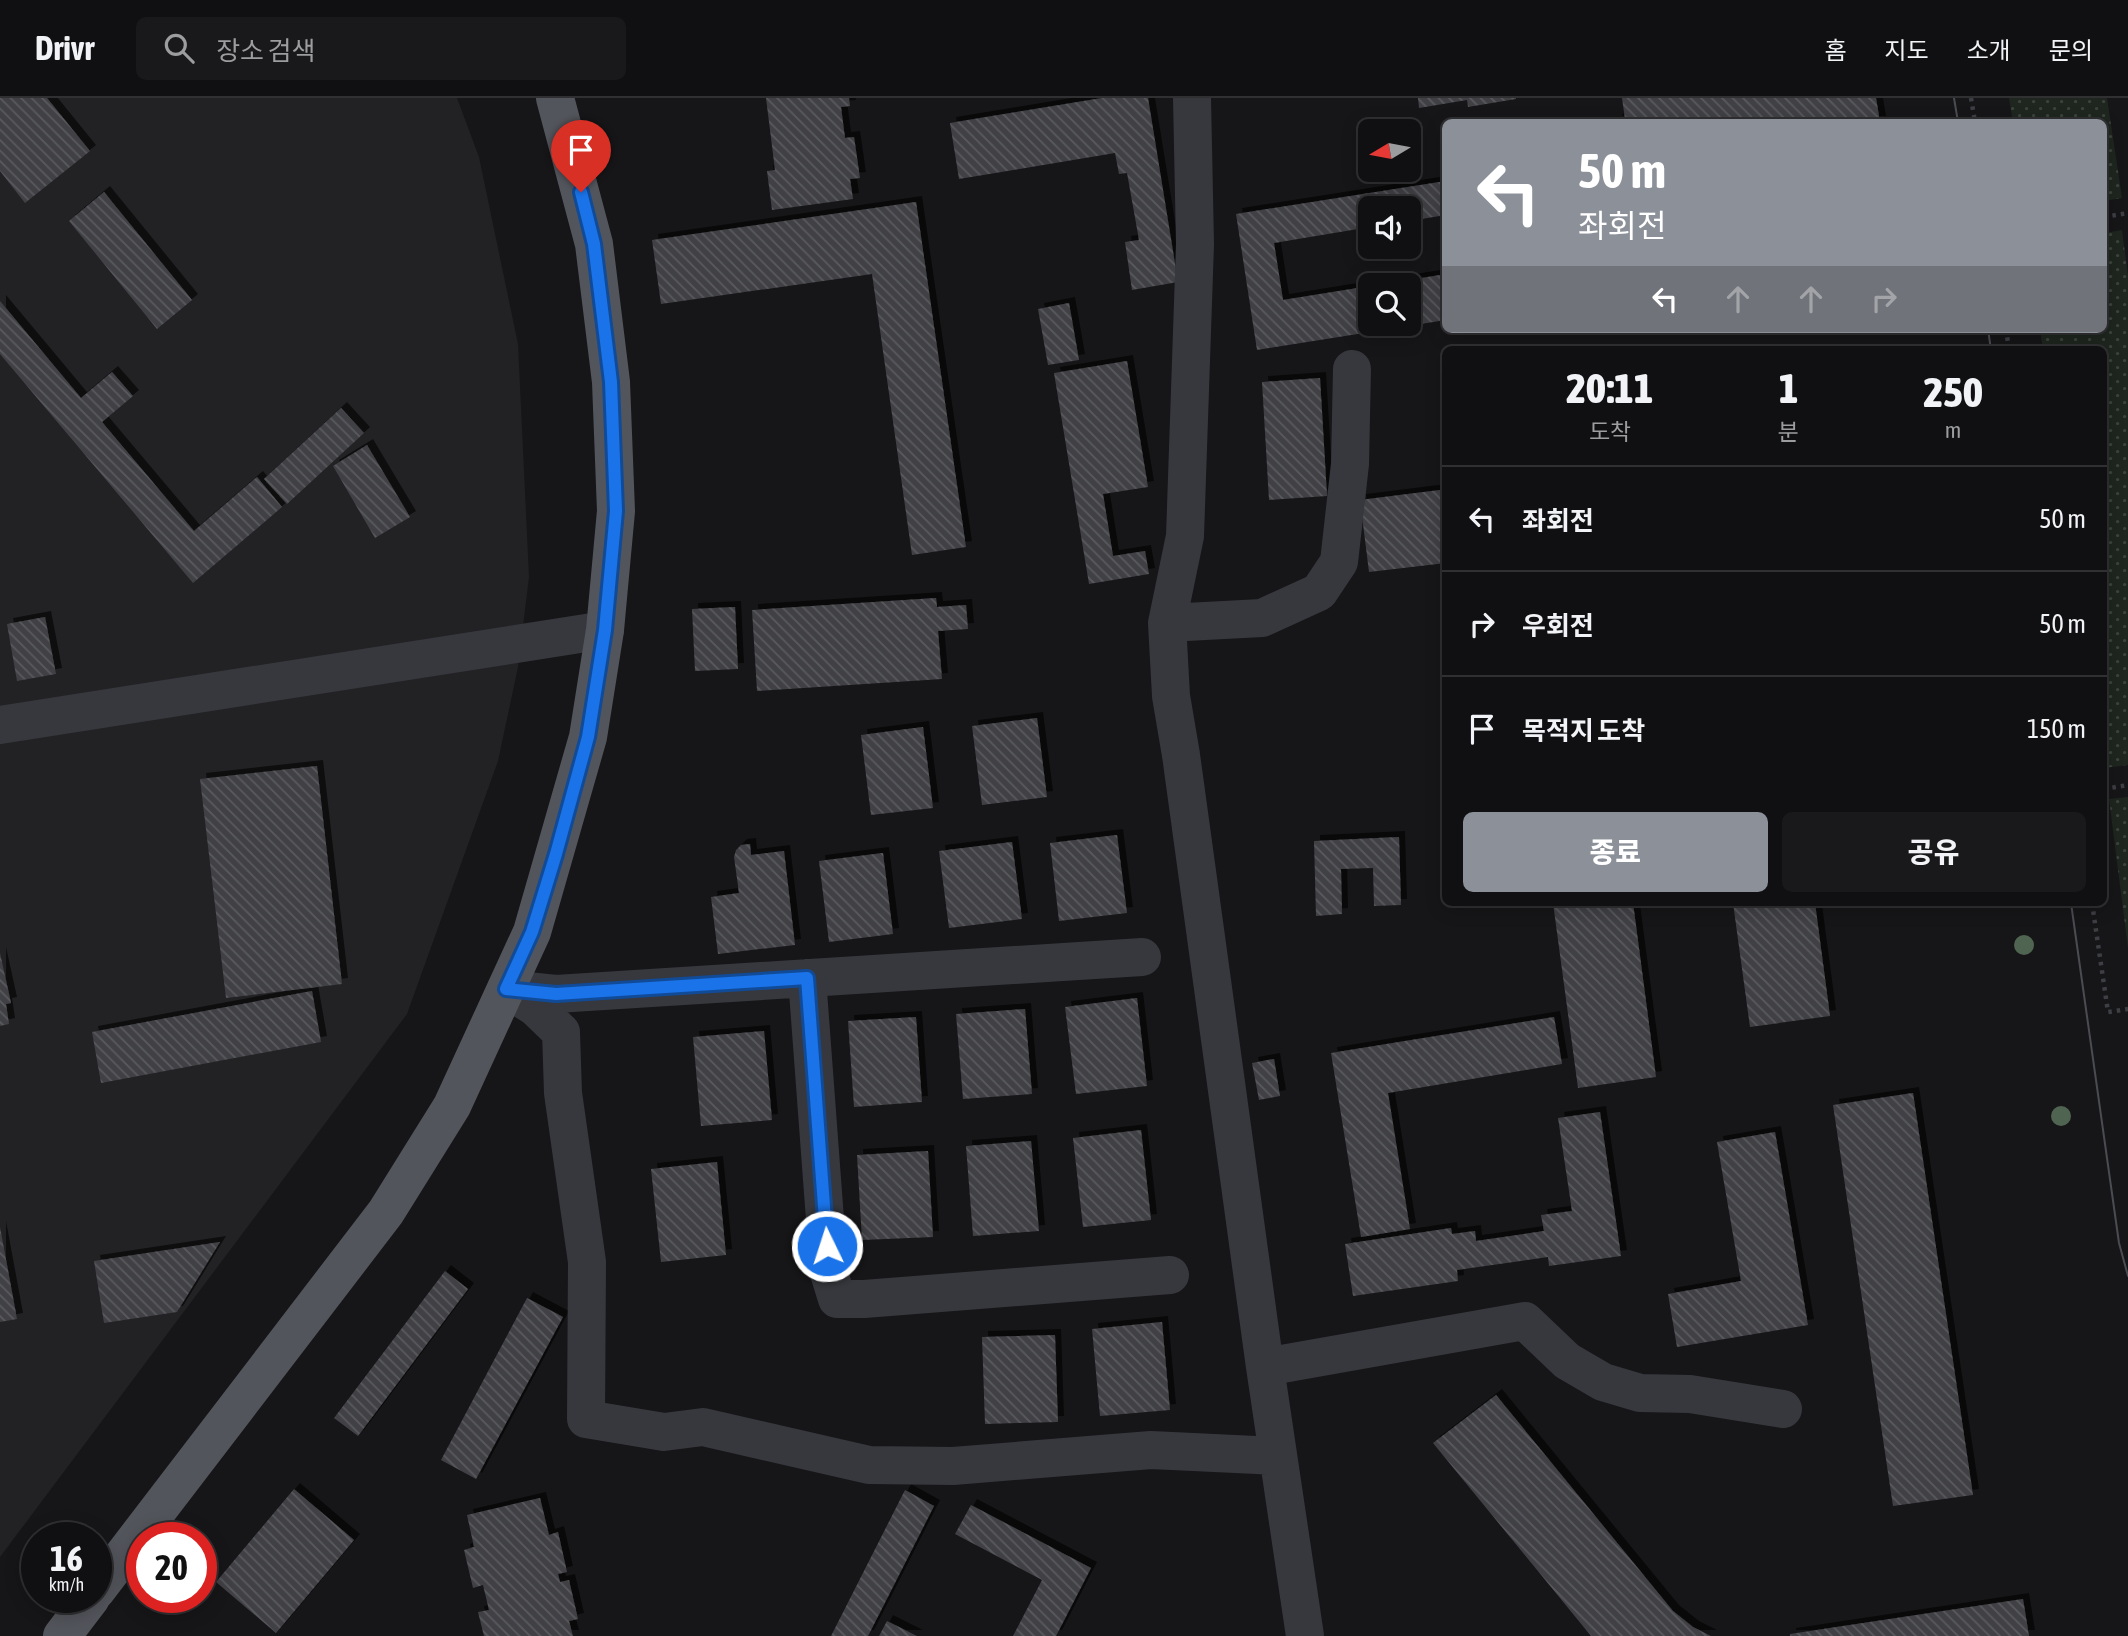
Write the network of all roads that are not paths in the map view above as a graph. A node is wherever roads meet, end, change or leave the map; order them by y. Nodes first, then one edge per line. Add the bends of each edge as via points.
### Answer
1 (555, 98) edge
2 (1192, 98) edge
3 (1352, 369) dead end
4 (1167, 623) junction
5 (605, 630) junction
6 (0, 725) edge
7 (1142, 957) dead end
8 (807, 978) junction
9 (506, 989) junction
10 (1170, 1275) dead end
11 (1265, 1367) junction
12 (1783, 1409) dead end
13 (1278, 1456) junction
14 (112, 1570) edge
15 (80, 1613) edge
16 (62, 1636) edge
17 (1305, 1636) edge

1 - 5 main road via 594,244 611,382 616,511
2 - 4 street via 1195,244 1185,536
3 - 4 street via 1350,464 1339,562 1319,592 1262,618
4 - 11 street via 1171,696
5 - 6 street
5 - 9 main road via 588,737 556,854 532,932
7 - 8 street
8 - 9 street via 556,994
8 - 10 street via 829,1273 837,1298
9 - 13 street via 535,1007 561,1032 563,1093 587,1262 586,1419 664,1432 703,1427 869,1465 953,1466 1151,1450
9 - 14 main road via 452,1106 386,1212
11 - 12 street via 1525,1321 1567,1362 1603,1382 1640,1393 1690,1394
11 - 13 street
13 - 17 street
15 - 16 main road

